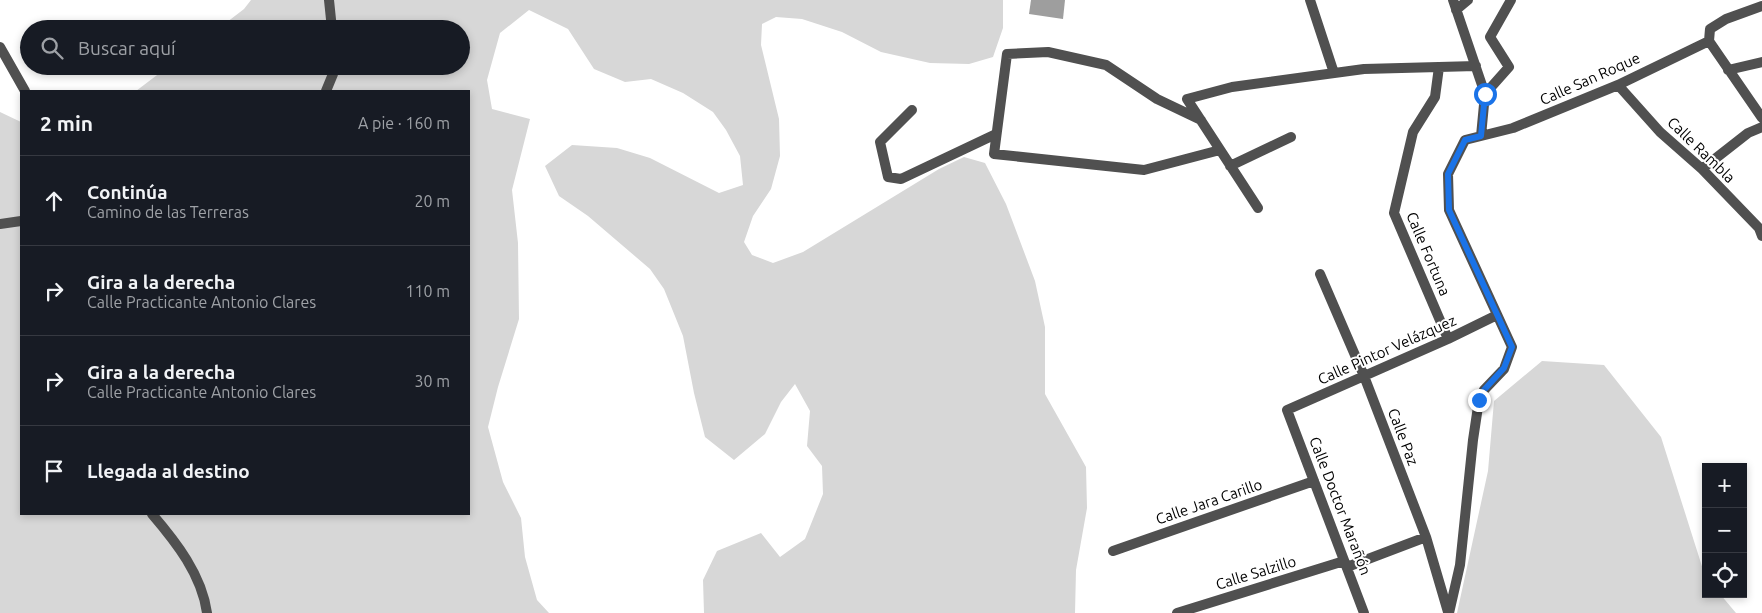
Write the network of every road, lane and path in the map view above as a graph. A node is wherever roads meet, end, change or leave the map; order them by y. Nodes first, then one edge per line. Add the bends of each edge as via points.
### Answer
1 (329, 0) edge
2 (1310, 0) edge
3 (1468, 0) edge
4 (1511, 0) edge
5 (1454, 5) edge
6 (1762, 6) edge
7 (331, 20) edge
8 (1709, 41) junction
9 (0, 47) edge
10 (1762, 62) edge
11 (1476, 66) junction
12 (1439, 67) junction
13 (1728, 70) junction
14 (1334, 73) junction
15 (333, 75) edge
16 (1618, 85) junction
17 (24, 90) edge
18 (326, 90) edge
19 (1485, 94) junction
20 (912, 110) dead end
21 (1762, 118) edge
22 (1201, 120) junction
23 (1762, 127) edge
24 (996, 134) junction
25 (1481, 136) junction
26 (1291, 137) dead end
27 (1220, 150) junction
28 (1230, 166) junction
29 (1702, 169) junction
30 (1258, 208) dead end
31 (20, 221) edge
32 (0, 224) edge
33 (1761, 231) edge
34 (1320, 274) dead end
35 (1498, 315) junction
36 (1448, 339) junction
37 (1364, 376) junction
38 (1288, 410) joint
39 (1314, 481) junction
40 (153, 515) edge
41 (1426, 536) junction
42 (1113, 551) dead end
43 (1345, 564) junction
44 (208, 613) edge
45 (1177, 613) edge
46 (1364, 613) edge
47 (1449, 613) edge

1 - 7 street
2 - 14 street
3 - 5 street
4 - 19 street via 1490,37 1509,67
5 - 11 street
6 - 8 street via 1726,19 1710,29
8 - 13 street
8 - 16 street, Calle San Roque
9 - 17 street
10 - 13 street
11 - 12 street
11 - 19 street
12 - 14 street
12 - 36 street, Calle Fortuna via 1436,97 1413,132 1394,213
13 - 21 street
14 - 22 street via 1232,87 1187,99
15 - 18 street
16 - 25 street, Calle San Roque via 1513,128
16 - 29 street, Calle Rambla via 1660,132
19 - 25 street
20 - 24 street via 880,142 888,177 901,180
22 - 24 street via 1156,99 1106,65 1048,52 1007,54
22 - 27 street
23 - 29 street
24 - 27 street via 994,154 1144,170
25 - 35 street, Calle San Roque via 1465,140 1448,174 1449,210
26 - 28 street
27 - 28 street
28 - 30 street
29 - 33 street, Calle Rambla
31 - 32 street
34 - 37 street, Calle Paz
35 - 36 street, Calle Pintor Velázquez
35 - 47 street, Calle San Roque via 1512,347 1504,368 1479,400 1460,565
36 - 37 street, Calle Pintor Velázquez
37 - 38 street, Calle Pintor Velázquez
37 - 41 street, Calle Paz
38 - 39 street, Calle Doctor Marañón
39 - 42 street, Calle Jara Carillo
39 - 43 street, Calle Doctor Marañón
40 - 44 street via 194,572
41 - 43 street, Calle Salzillo
41 - 47 street, Calle Paz
43 - 45 street, Calle Salzillo
43 - 46 street, Calle Doctor Marañón

